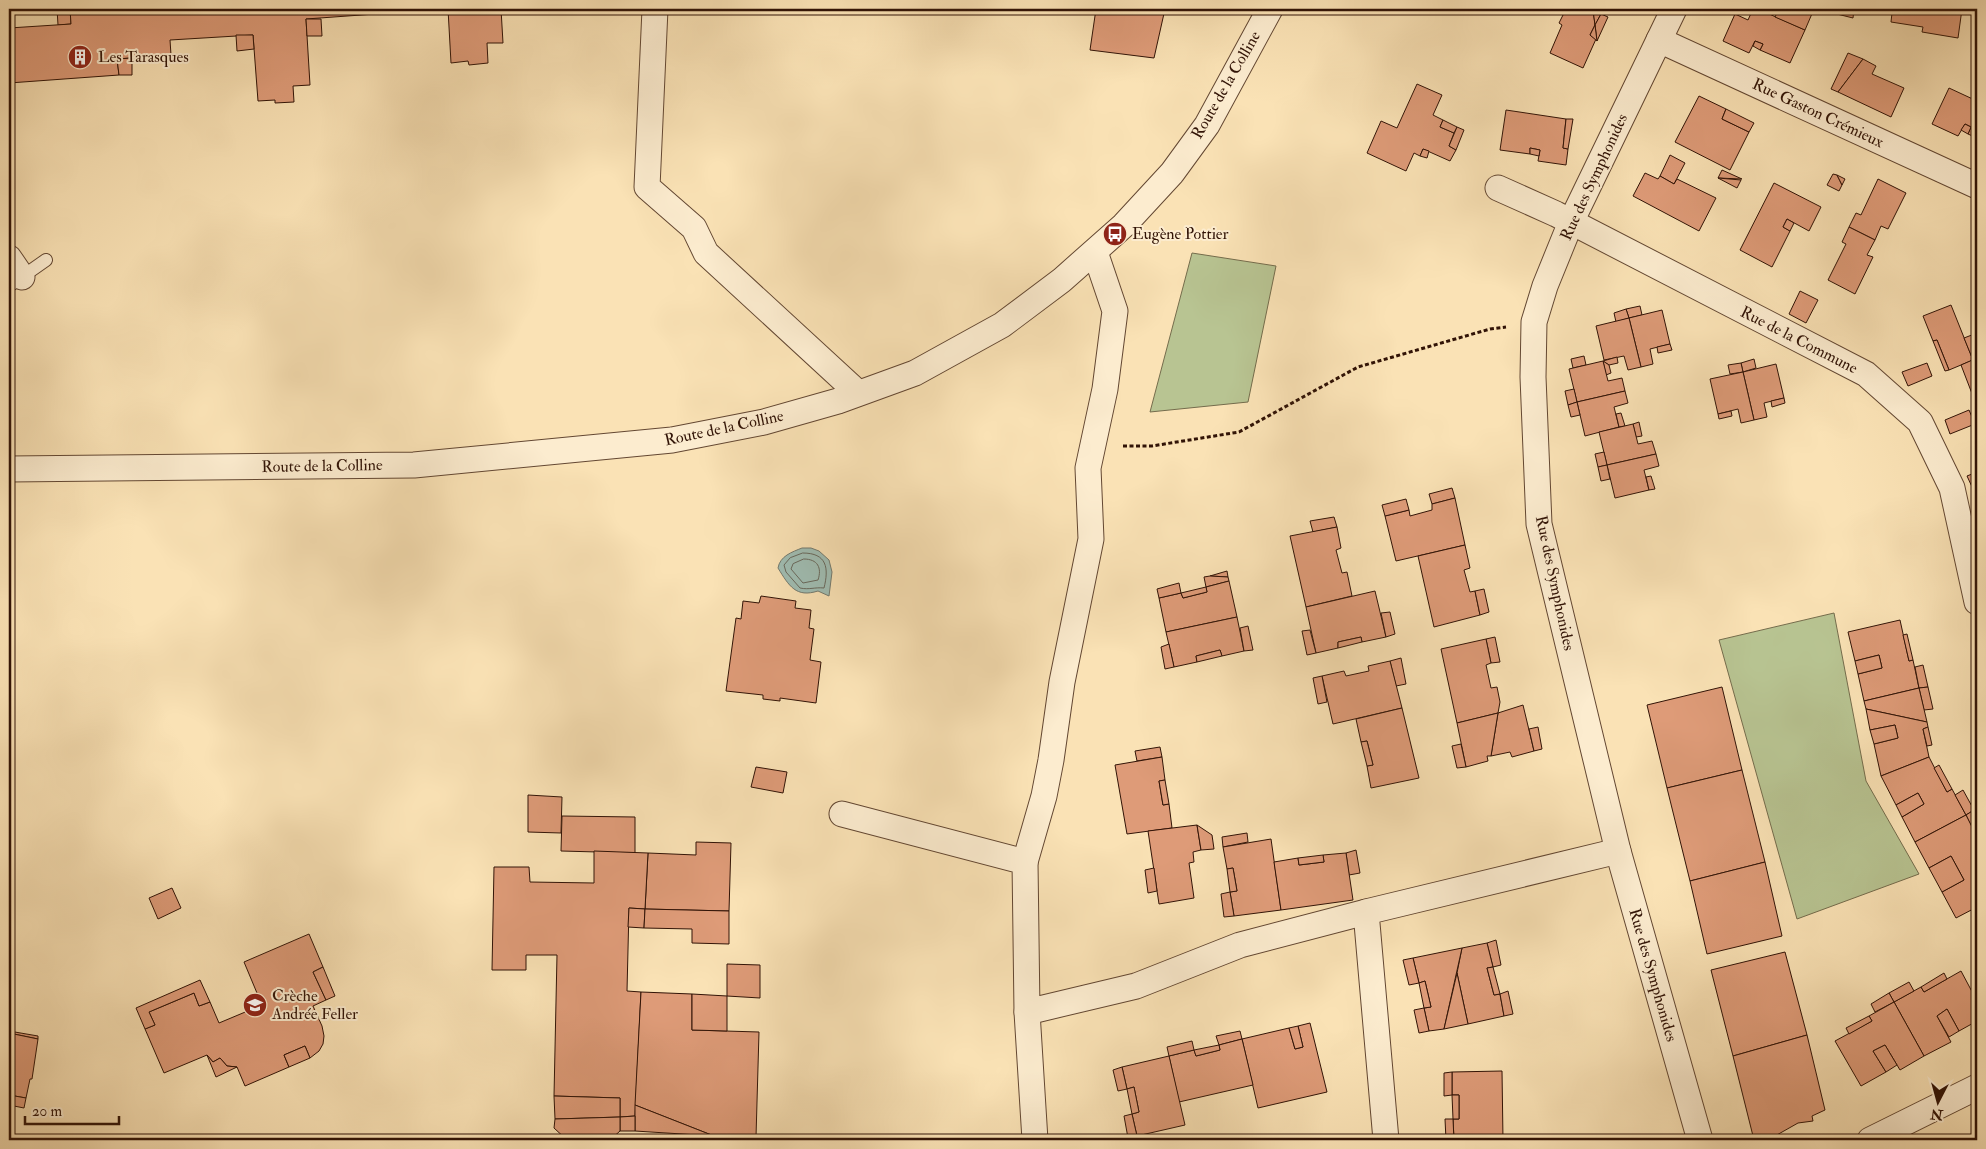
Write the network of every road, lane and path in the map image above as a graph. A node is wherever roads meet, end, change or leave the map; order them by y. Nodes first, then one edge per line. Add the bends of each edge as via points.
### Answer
1 (655, 9) edge
2 (1270, 9) edge
3 (1674, 9) edge
4 (1659, 40) junction
5 (1977, 186) edge
6 (1498, 188) dead end
7 (1571, 222) junction
8 (1094, 252) junction
9 (46, 260) dead end
10 (13, 274) edge
11 (1534, 322) junction
12 (858, 393) junction
13 (1092, 446) junction
14 (9, 469) edge
15 (1977, 602) edge
16 (842, 814) dead end
17 (1618, 851) junction
18 (1026, 862) junction
19 (1366, 912) junction
20 (1027, 1012) junction
21 (1977, 1087) edge
22 (1035, 1140) edge
23 (1386, 1140) edge
24 (1700, 1140) edge
25 (1870, 1140) edge

1 - 12 street via 647,188 694,228 706,253
2 - 8 street, Route de la Colline via 1207,125 1172,173
3 - 4 street, Rue des Symphonides
4 - 5 street, Rue Gaston Crémieux
4 - 7 street, Rue des Symphonides
6 - 7 street, Rue de la Commune
7 - 11 street, Rue des Symphonides
7 - 15 street, Rue de la Commune via 1866,374 1920,422 1952,488
8 - 12 street, Route de la Colline via 1002,325 915,373
8 - 13 street via 1114,311 1105,389
9 - 10 lane
11 - 13 path via 1490,329 1358,367 1240,432 1152,446
11 - 17 street, Rue des Symphonides via 1533,377 1540,524
12 - 14 street, Route de la Colline via 764,422 672,440 424,464
13 - 18 street via 1088,468 1091,538 1062,682 1044,796
16 - 18 street
17 - 19 street
17 - 24 street, Rue des Symphonides
18 - 20 street
19 - 20 street via 1240,945 1136,986
19 - 23 street
20 - 22 street
21 - 25 street

